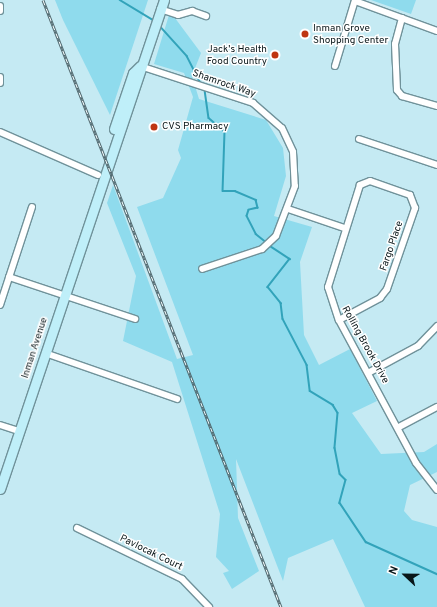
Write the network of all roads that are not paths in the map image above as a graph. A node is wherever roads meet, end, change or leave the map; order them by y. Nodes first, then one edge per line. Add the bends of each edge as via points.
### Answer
1 (355, 0) edge
2 (162, 4) edge
3 (0, 6) edge
4 (0, 11) edge
5 (206, 16) dead end
6 (402, 18) junction
7 (437, 31) edge
8 (140, 66) junction
9 (335, 66) dead end
10 (0, 77) edge
11 (0, 83) edge
12 (437, 106) edge
13 (0, 132) edge
14 (0, 136) edge
15 (11, 137) junction
16 (360, 139) dead end
17 (437, 165) edge
18 (98, 175) junction
19 (370, 181) joint
20 (32, 207) dead end
21 (288, 209) junction
22 (89, 213) junction
23 (344, 228) junction
24 (202, 268) dead end
25 (9, 277) junction
26 (64, 296) junction
27 (0, 304) edge
28 (135, 320) dead end
29 (339, 320) junction
30 (437, 326) edge
31 (45, 353) junction
32 (368, 373) junction
33 (177, 399) dead end
34 (437, 407) edge
35 (0, 424) edge
36 (399, 427) junction
37 (19, 431) junction
38 (0, 488) edge
39 (437, 490) edge
40 (77, 528) dead end
41 (209, 607) edge

1 - 6 street
1 - 9 street
2 - 5 street via 178,15 192,11
2 - 8 main road, Inman Avenue
3 - 4 street
6 - 7 street
6 - 12 street via 395,44 397,90 402,96
8 - 18 main road, Inman Avenue via 133,73
8 - 21 street, Shamrock Way via 253,103 282,128 294,152 296,170
8 - 22 main road, Inman Avenue via 140,76
10 - 11 street
13 - 15 street
14 - 15 street
15 - 18 street
16 - 17 street
18 - 22 main road, Inman Avenue
19 - 23 street, Rolling Brook Drive via 357,190
19 - 29 street, Fargo Place via 410,195 415,208 388,289 380,298
20 - 25 street
21 - 23 street
21 - 24 street, Shamrock Way via 266,247
22 - 26 main road, Inman Avenue
23 - 29 street, Rolling Brook Drive via 328,287
25 - 26 street
25 - 27 street
26 - 28 street
26 - 31 main road, Inman Avenue
29 - 32 street, Rolling Brook Drive
30 - 32 street via 418,346
31 - 33 street
31 - 37 main road, Inman Avenue
32 - 36 street, Rolling Brook Drive
34 - 36 street
35 - 37 street
36 - 39 street, Rolling Brook Drive via 416,463
37 - 38 main road, Inman Avenue
40 - 41 street, Pavlocak Court via 182,579

